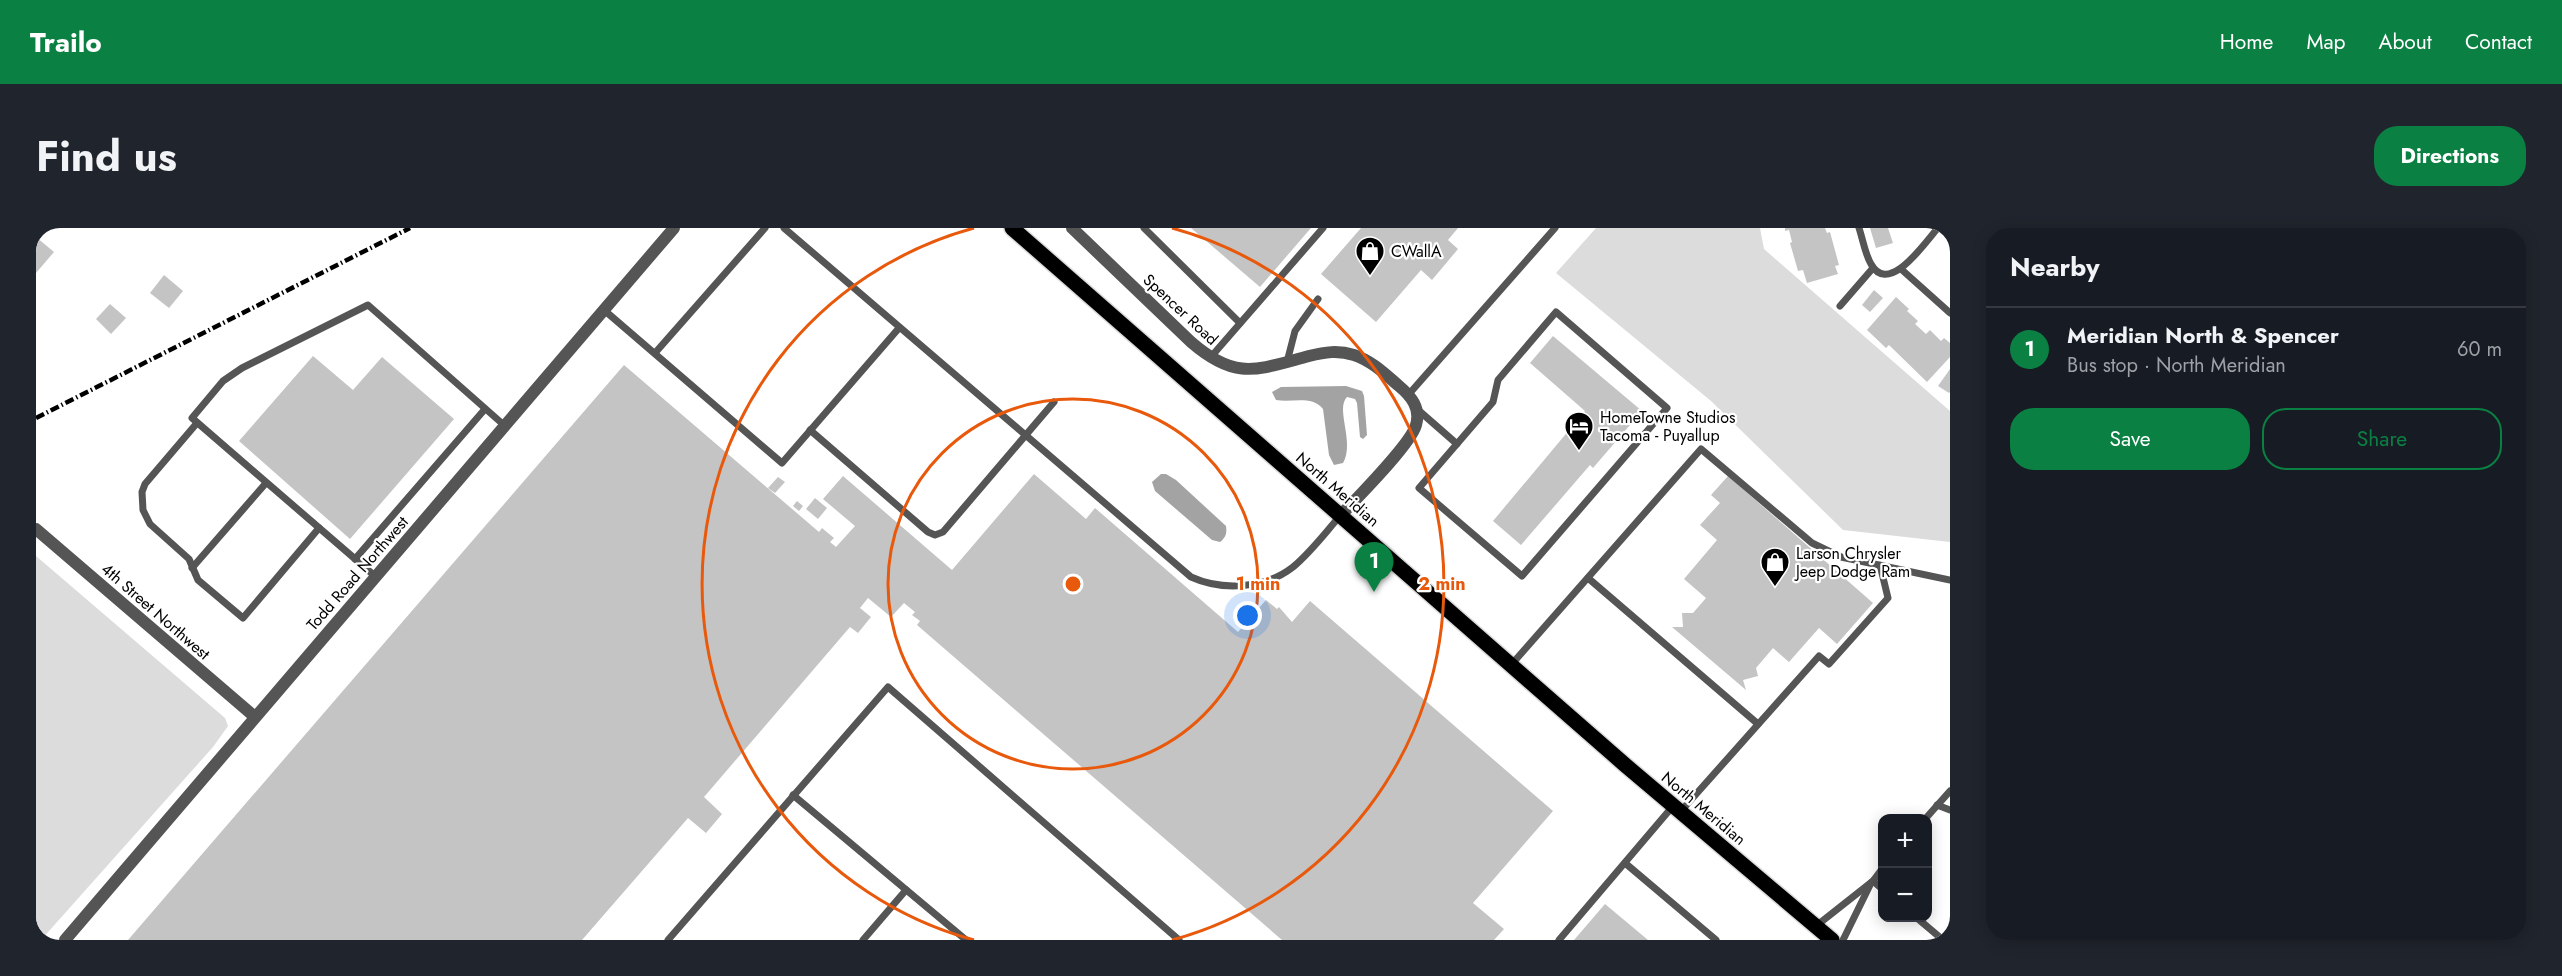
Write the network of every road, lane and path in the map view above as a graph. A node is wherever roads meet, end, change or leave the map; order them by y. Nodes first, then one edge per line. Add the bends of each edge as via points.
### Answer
1 (674, 228) edge
2 (765, 228) edge
3 (784, 228) edge
4 (1012, 228) edge
5 (1072, 228) edge
6 (1144, 228) edge
7 (1323, 228) edge
8 (1555, 228) edge
9 (1859, 228) edge
10 (1938, 228) edge
11 (1873, 268) junction
12 (1901, 269) junction
13 (1318, 299) dead end
14 (1840, 306) dead end
15 (604, 310) junction
16 (1950, 313) edge
17 (1240, 323) junction
18 (899, 327) junction
19 (655, 354) junction
20 (1210, 358) junction
21 (1287, 362) junction
22 (1409, 394) junction
23 (1054, 402) dead end
24 (485, 409) junction
25 (1417, 409) junction
26 (197, 423) junction
27 (505, 426) junction
28 (810, 430) junction
29 (1025, 436) junction
30 (1457, 444) junction
31 (266, 483) junction
32 (1340, 516) junction
33 (319, 528) junction
34 (36, 530) edge
35 (355, 559) junction
36 (1880, 565) junction
37 (192, 568) junction
38 (376, 577) junction
39 (1588, 578) junction
40 (1950, 580) edge
41 (1511, 665) junction
42 (255, 717) junction
43 (1758, 724) junction
44 (1950, 790) edge
45 (793, 795) junction
46 (1937, 805) junction
47 (1677, 808) junction
48 (1950, 810) edge
49 (1930, 814) edge
50 (1625, 863) junction
51 (1878, 873) edge
52 (1872, 880) junction
53 (1878, 885) edge
54 (906, 890) junction
55 (1922, 922) edge
56 (1816, 926) junction
57 (64, 940) edge
58 (668, 940) edge
59 (863, 940) edge
60 (966, 940) edge
61 (1179, 940) edge
62 (1559, 940) edge
63 (1716, 940) edge
64 (1833, 940) edge
65 (1843, 940) edge
66 (1943, 940) edge

1 - 15 street, Todd Road Northwest
2 - 19 lane
3 - 18 lane
4 - 32 main road, North Meridian
5 - 20 street, Spencer Road
6 - 17 lane
7 - 17 lane
8 - 22 lane
9 - 11 lane
10 - 12 lane
11 - 12 lane via 1890,274
11 - 14 lane
12 - 16 lane
13 - 21 lane via 1294,331
15 - 19 lane
15 - 27 street, Todd Road Northwest
17 - 20 lane
18 - 28 lane
18 - 29 lane
19 - 28 lane via 782,463
20 - 21 street, Spencer Road via 1227,367 1248,370
21 - 22 street, Spencer Road via 1329,351 1348,354 1370,362
22 - 25 street, Spencer Road
23 - 29 lane
24 - 26 lane via 368,305 232,374 192,418
24 - 27 lane
24 - 35 lane
25 - 30 lane
25 - 32 street via 1416,426 1406,443
26 - 31 lane
26 - 37 lane via 145,484 142,501 145,518 189,559
27 - 38 street, Todd Road Northwest
28 - 29 lane via 935,535 943,532
29 - 32 lane via 1183,572 1204,583 1227,586 1275,577 1305,556
30 - 30 lane via 1419,488 1522,576 1667,408 1556,312 1498,380 1493,402
31 - 33 lane
31 - 37 lane
32 - 41 main road, North Meridian
33 - 35 lane
33 - 37 lane via 243,618 198,580
34 - 42 street, 4th Street Northwest
35 - 38 lane
36 - 39 lane via 1841,557 1812,543 1701,449
36 - 40 lane
36 - 43 lane via 1888,598 1829,664 1819,656
38 - 42 street, Todd Road Northwest
39 - 41 lane
39 - 43 lane
41 - 47 main road, North Meridian
42 - 57 street, Todd Road Northwest
43 - 47 lane
44 - 46 lane
45 - 54 lane
45 - 58 lane
45 - 61 lane via 888,687
46 - 48 lane
46 - 49 lane
47 - 50 lane
47 - 56 main road, North Meridian
50 - 62 lane
50 - 63 lane
51 - 52 lane
52 - 53 lane
52 - 56 lane
52 - 65 lane
54 - 59 lane
54 - 60 lane
55 - 66 lane
56 - 64 main road, North Meridian

